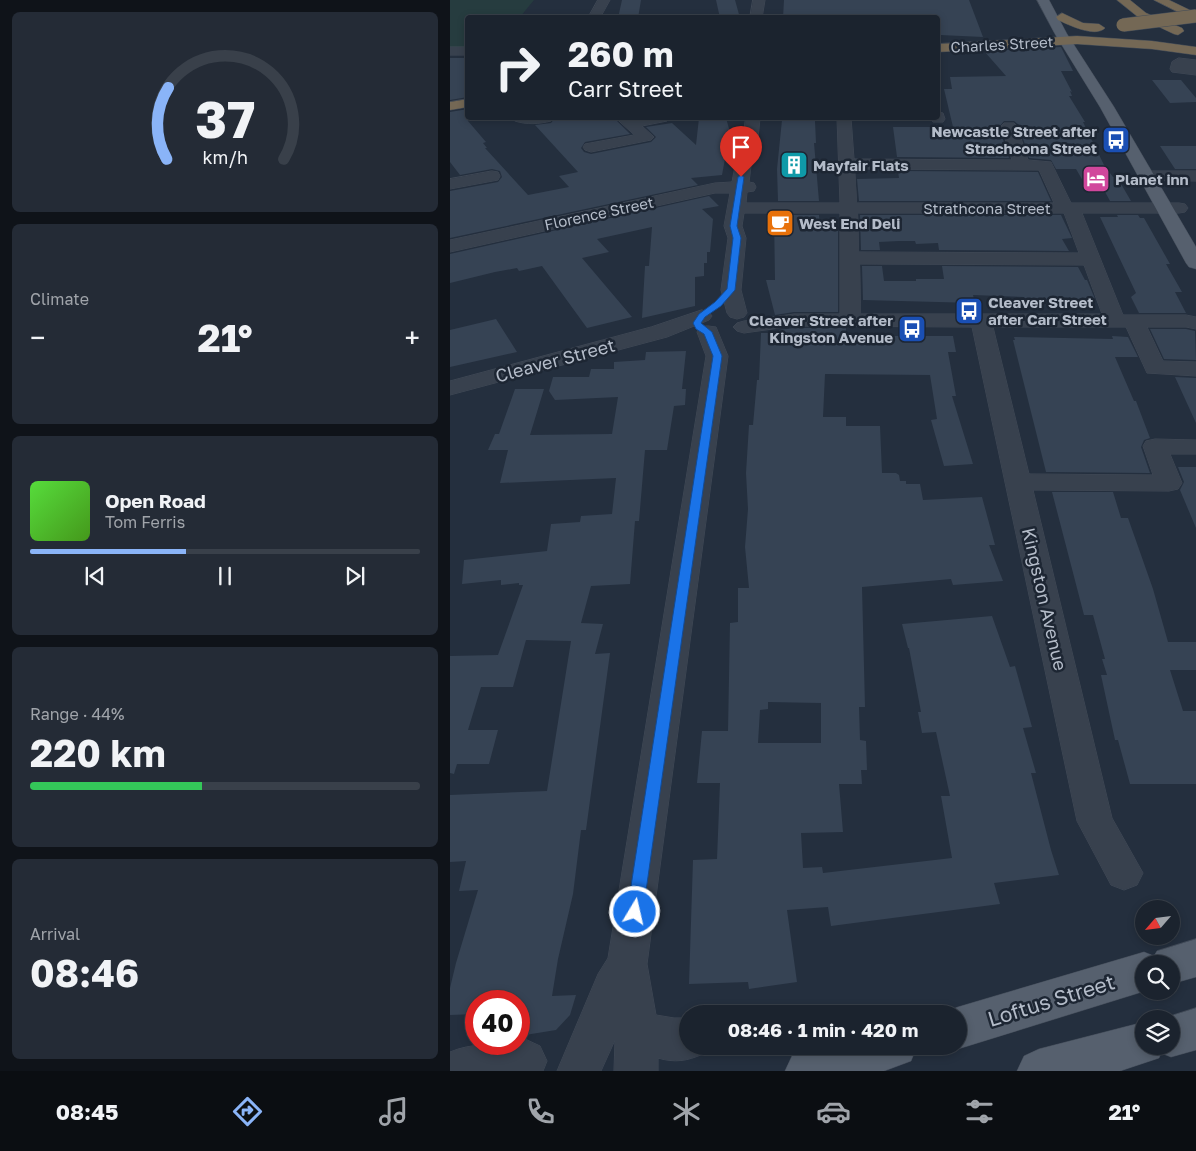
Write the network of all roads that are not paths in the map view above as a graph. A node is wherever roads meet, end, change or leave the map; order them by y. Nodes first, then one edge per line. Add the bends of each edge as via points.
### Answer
1 (604, 0) edge
2 (759, 0) edge
3 (1043, 0) edge
4 (1053, 0) edge
5 (1123, 0) edge
6 (1160, 0) edge
7 (1184, 0) edge
8 (1196, 5) edge
9 (596, 15) edge
10 (756, 15) edge
11 (1062, 17) junction
12 (1196, 17) edge
13 (1196, 21) edge
14 (1096, 31) junction
15 (1192, 36) dead end
16 (1071, 37) junction
17 (940, 42) edge
18 (1126, 43) junction
19 (940, 48) edge
20 (1196, 50) edge
21 (450, 51) edge
22 (465, 51) edge
23 (1085, 55) junction
24 (1196, 64) edge
25 (1196, 71) edge
26 (465, 96) edge
27 (450, 99) edge
28 (465, 104) edge
29 (450, 106) edge
30 (627, 120) edge
31 (753, 120) edge
32 (844, 120) edge
33 (1009, 126) dead end
34 (591, 147) dead end
35 (847, 164) junction
36 (1022, 165) junction
37 (492, 176) dead end
38 (1152, 176) junction
39 (1196, 176) edge
40 (450, 184) edge
41 (744, 188) junction
42 (741, 208) junction
43 (849, 208) junction
44 (1068, 208) junction
45 (1172, 208) junction
46 (1196, 236) edge
47 (450, 246) edge
48 (850, 258) junction
49 (1091, 259) junction
50 (1196, 263) edge
51 (731, 290) junction
52 (981, 319) junction
53 (851, 320) junction
54 (1124, 320) junction
55 (1193, 320) edge
56 (721, 326) junction
57 (1196, 369) edge
58 (450, 388) edge
59 (1196, 447) edge
60 (1018, 482) junction
61 (1124, 873) dead end
62 (1196, 958) edge
63 (1180, 962) edge
64 (627, 964) junction
65 (1135, 975) edge
66 (967, 1025) edge
67 (636, 1028) junction
68 (1196, 1029) edge
69 (1180, 1033) edge
70 (679, 1040) edge
71 (1135, 1045) edge
72 (864, 1055) edge
73 (525, 1061) dead end
74 (457, 1071) edge
75 (578, 1071) edge
76 (636, 1071) edge
77 (807, 1071) edge
78 (1039, 1071) edge

1 - 9 street
2 - 10 street
3 - 16 main road
4 - 11 main road
5 - 15 highway via 1153,20
6 - 12 highway
7 - 8 highway
11 - 14 highway
11 - 16 main road
12 - 14 highway, bridge
13 - 14 highway
14 - 16 highway
16 - 17 highway, Charles Street
16 - 18 highway
16 - 19 highway, Charles Street
16 - 23 main road
16 - 38 main road via 1108,107
18 - 20 highway
18 - 23 highway via 1090,46
21 - 22 street
23 - 38 main road
24 - 25 street via 1179,62 1177,69
26 - 27 highway
28 - 29 highway
30 - 34 street via 646,137
31 - 41 street via 748,158 751,167
32 - 35 street
33 - 36 street
35 - 36 street
35 - 43 street
36 - 44 street via 1045,165
37 - 40 street
38 - 39 street
38 - 45 main road
41 - 42 street
41 - 47 street, Florence Street via 716,188
42 - 43 street, Strathcona Street
42 - 51 street via 744,227 737,238
43 - 44 street, Strathcona Street
43 - 48 street
44 - 45 street, Strathcona Street
44 - 49 street
45 - 46 main road
45 - 50 main road
48 - 49 street
48 - 53 street
49 - 54 street
51 - 56 street
51 - 56 street
52 - 53 street
52 - 54 street
52 - 60 street, Kingston Avenue
53 - 56 street, Cleaver Street via 794,320
54 - 55 street
54 - 57 street via 1155,368
56 - 58 street, Cleaver Street via 659,332
56 - 64 street
59 - 60 street via 1155,446 1169,483
60 - 61 street, Kingston Avenue via 1095,821
62 - 63 main road
64 - 67 street via 634,987
64 - 75 street via 612,988 601,1022
65 - 66 main road, Loftus Street
67 - 70 street via 664,1039
67 - 76 street
68 - 69 main road
71 - 78 main road
72 - 77 main road
73 - 74 street

